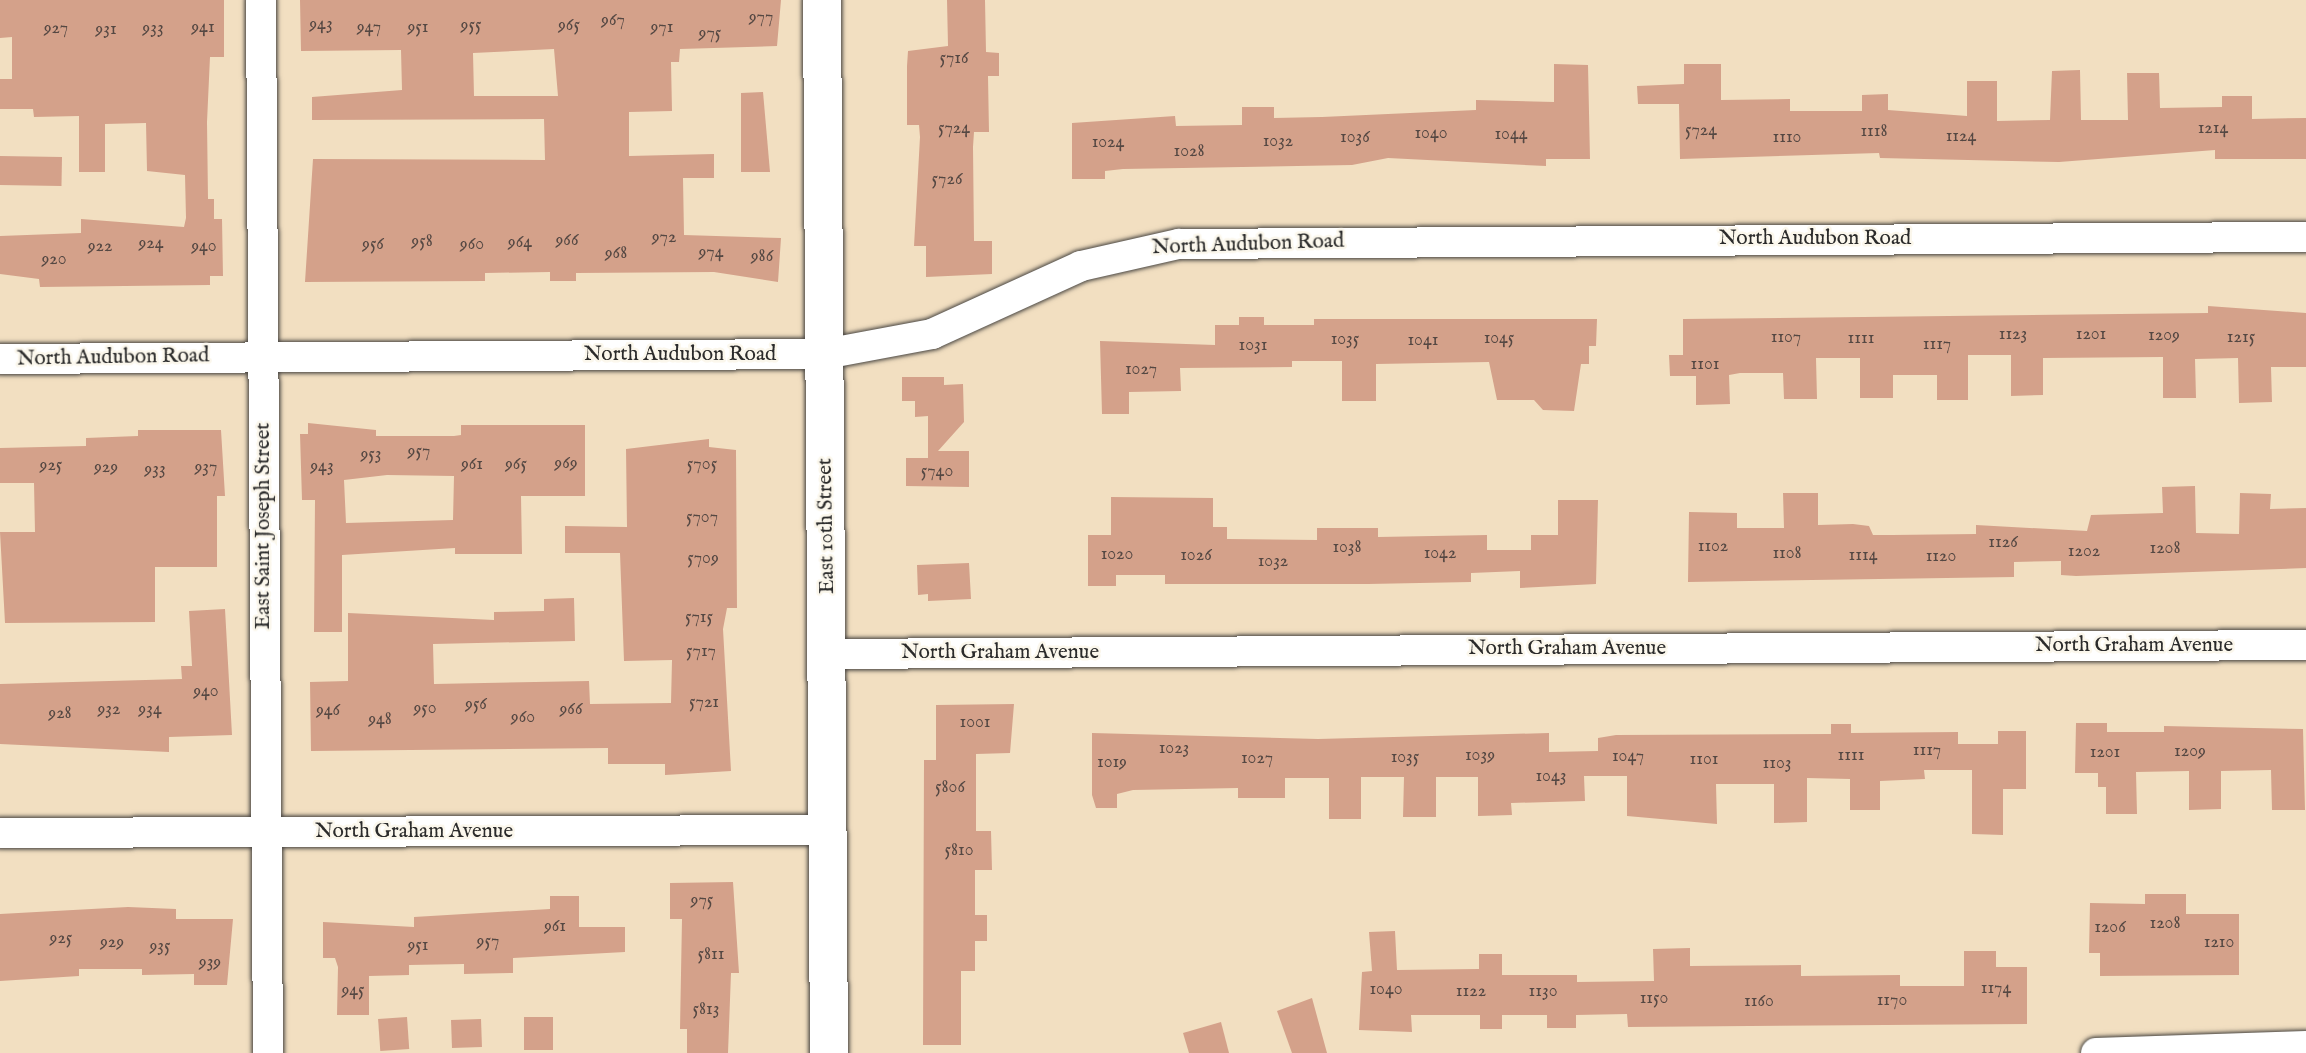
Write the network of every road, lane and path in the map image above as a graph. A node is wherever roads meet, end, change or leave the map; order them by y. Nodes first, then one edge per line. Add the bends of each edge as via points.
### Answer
1 (261, 0) edge
2 (822, 0) edge
3 (2306, 237) edge
4 (825, 354) junction
5 (263, 356) junction
6 (0, 359) edge
7 (2306, 645) edge
8 (828, 654) junction
9 (828, 830) junction
10 (266, 832) junction
11 (0, 833) edge
12 (2306, 1046) edge
13 (268, 1053) edge
14 (830, 1053) edge
15 (2096, 1053) edge

1 - 5 street, East Saint Joseph Street
2 - 4 main road, East 10th Street
3 - 4 street, North Audubon Road via 1179,244 1081,266 932,334
4 - 5 street, North Audubon Road
4 - 8 main road, East 10th Street
5 - 6 street, North Audubon Road
5 - 10 street, East Saint Joseph Street
7 - 8 street, North Graham Avenue
8 - 9 main road, East 10th Street
9 - 10 street, North Graham Avenue
9 - 14 main road, East 10th Street
10 - 11 street, North Graham Avenue
10 - 13 street, East Saint Joseph Street
12 - 15 street

